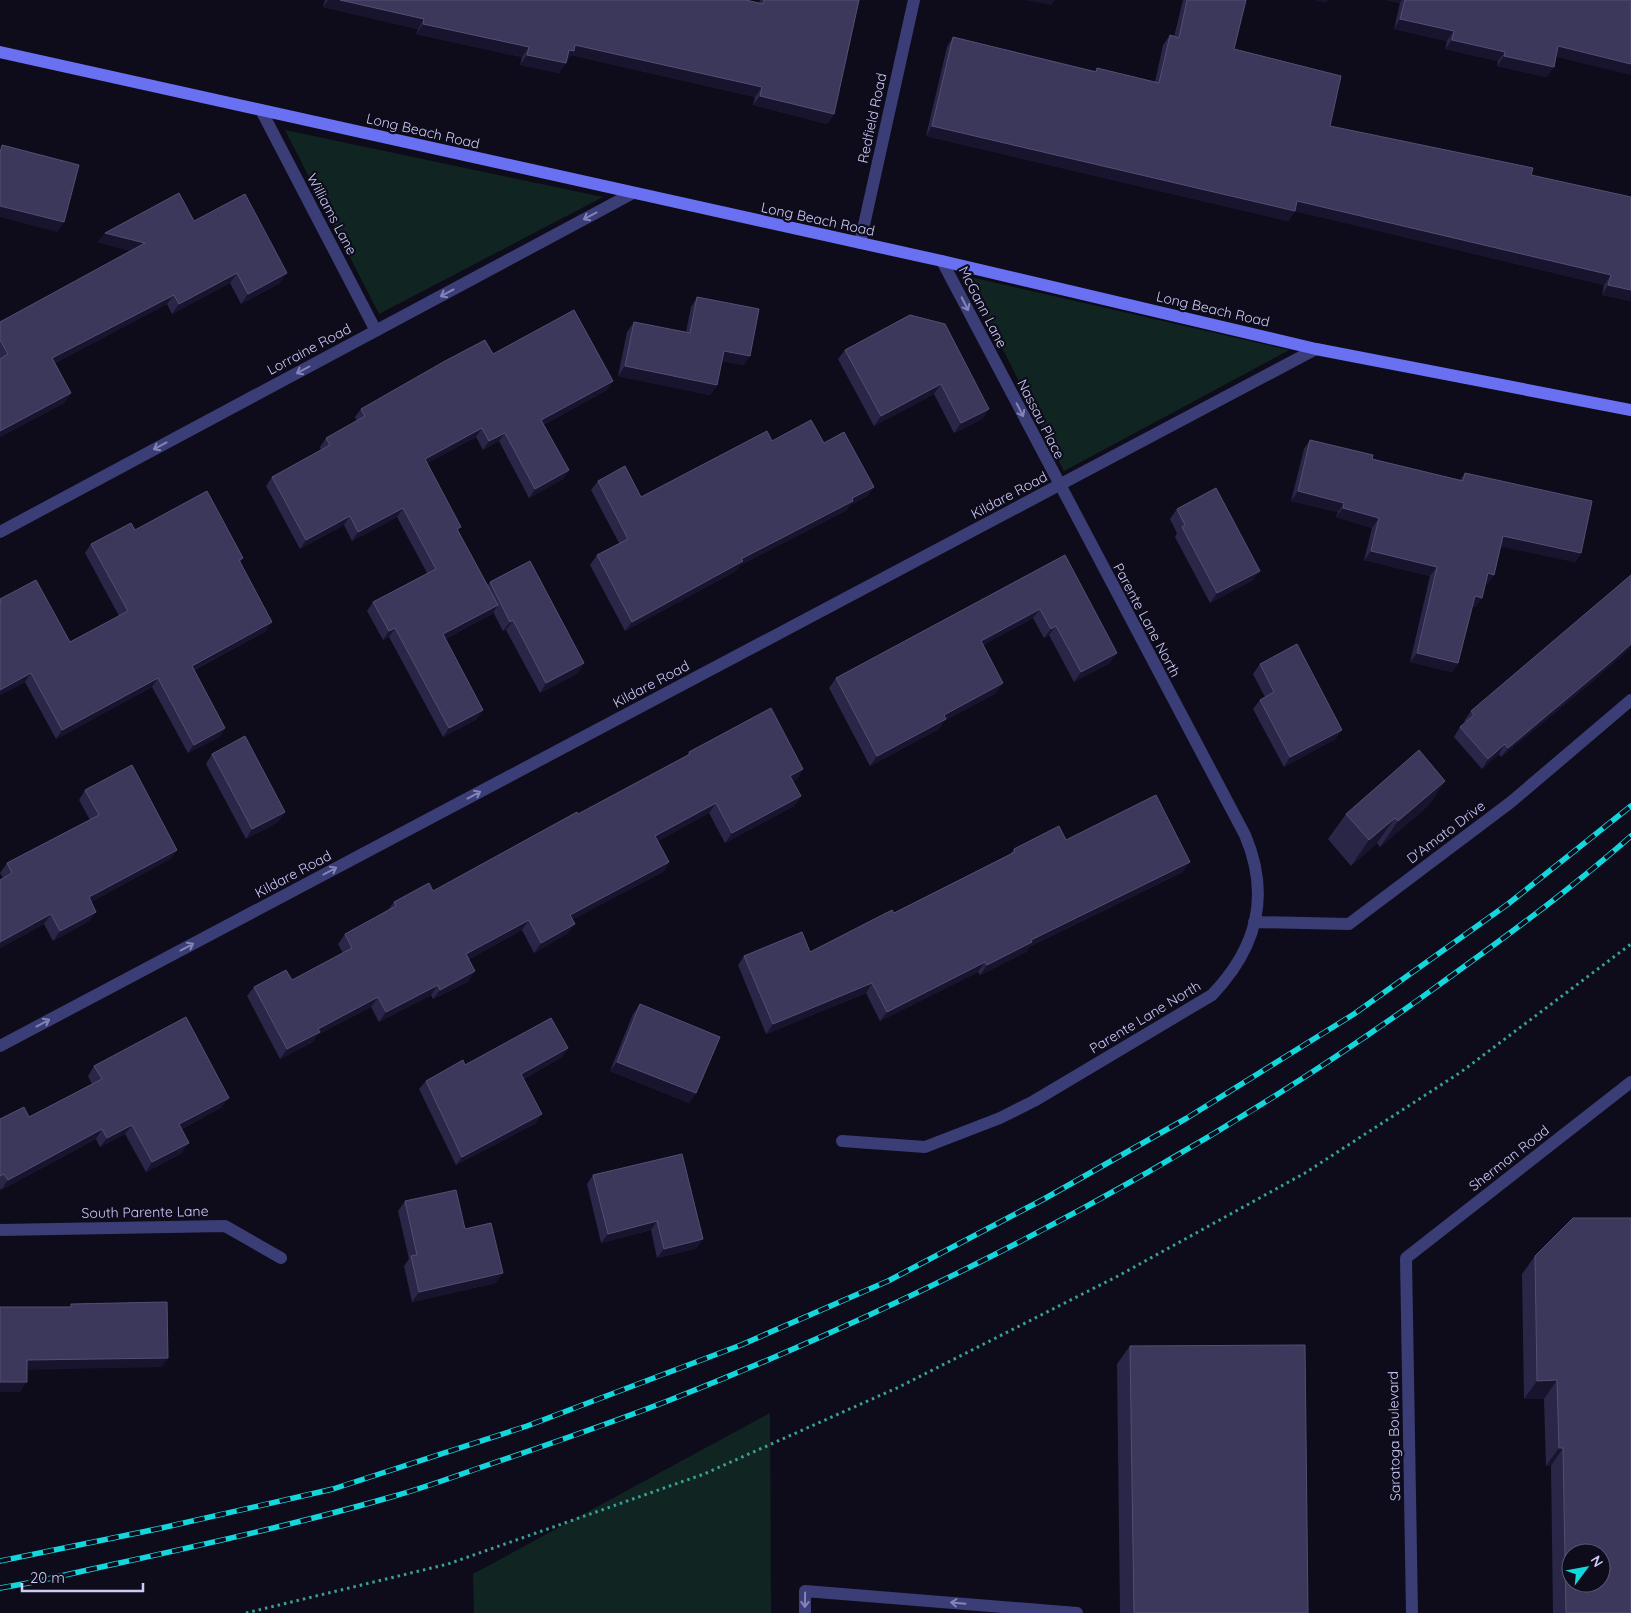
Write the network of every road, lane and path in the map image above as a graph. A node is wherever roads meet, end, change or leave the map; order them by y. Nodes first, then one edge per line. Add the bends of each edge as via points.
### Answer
1 (914, 0) edge
2 (0, 52) edge
3 (261, 110) junction
4 (633, 193) junction
5 (860, 243) junction
6 (942, 261) junction
7 (376, 331) junction
8 (1316, 349) junction
9 (997, 366) joint
10 (1631, 410) edge
11 (1059, 485) junction
12 (0, 532) edge
13 (1631, 700) edge
14 (1254, 922) junction
15 (1631, 944) edge
16 (0, 1046) edge
17 (1631, 1082) edge
18 (842, 1140) dead end
19 (0, 1230) edge
20 (282, 1258) dead end
21 (1406, 1258) joint
22 (246, 1613) edge
23 (805, 1613) edge
24 (1077, 1613) edge
25 (1412, 1613) edge

1 - 5 street, Redfield Road
2 - 3 main road, Long Beach Road
3 - 4 main road, Long Beach Road
3 - 7 street, Williams Lane
4 - 5 main road, Long Beach Road
4 -> 7 street, Lorraine Road
5 - 6 main road, Long Beach Road
6 - 8 main road, Long Beach Road
6 -> 9 street, McGann Lane
7 -> 12 street, Lorraine Road
8 - 10 main road, Long Beach Road
8 - 11 street, Kildare Road
9 -> 11 street, Nassau Place
11 - 14 street, Parente Lane North via 1245,835 1256,867
16 -> 11 street, Kildare Road
13 - 14 street, D'Amato Drive via 1511,802 1348,924
14 - 18 street, Parente Lane North via 1243,955 1232,974 1212,995 1034,1101 925,1148
15 - 22 path via 1461,1072 1306,1174 1118,1276 899,1387 704,1474 448,1564
17 - 21 street, Sherman Road
19 - 20 street, South Parente Lane via 225,1226
21 - 25 street, Saratoga Boulevard
24 -> 23 street via 805,1591

